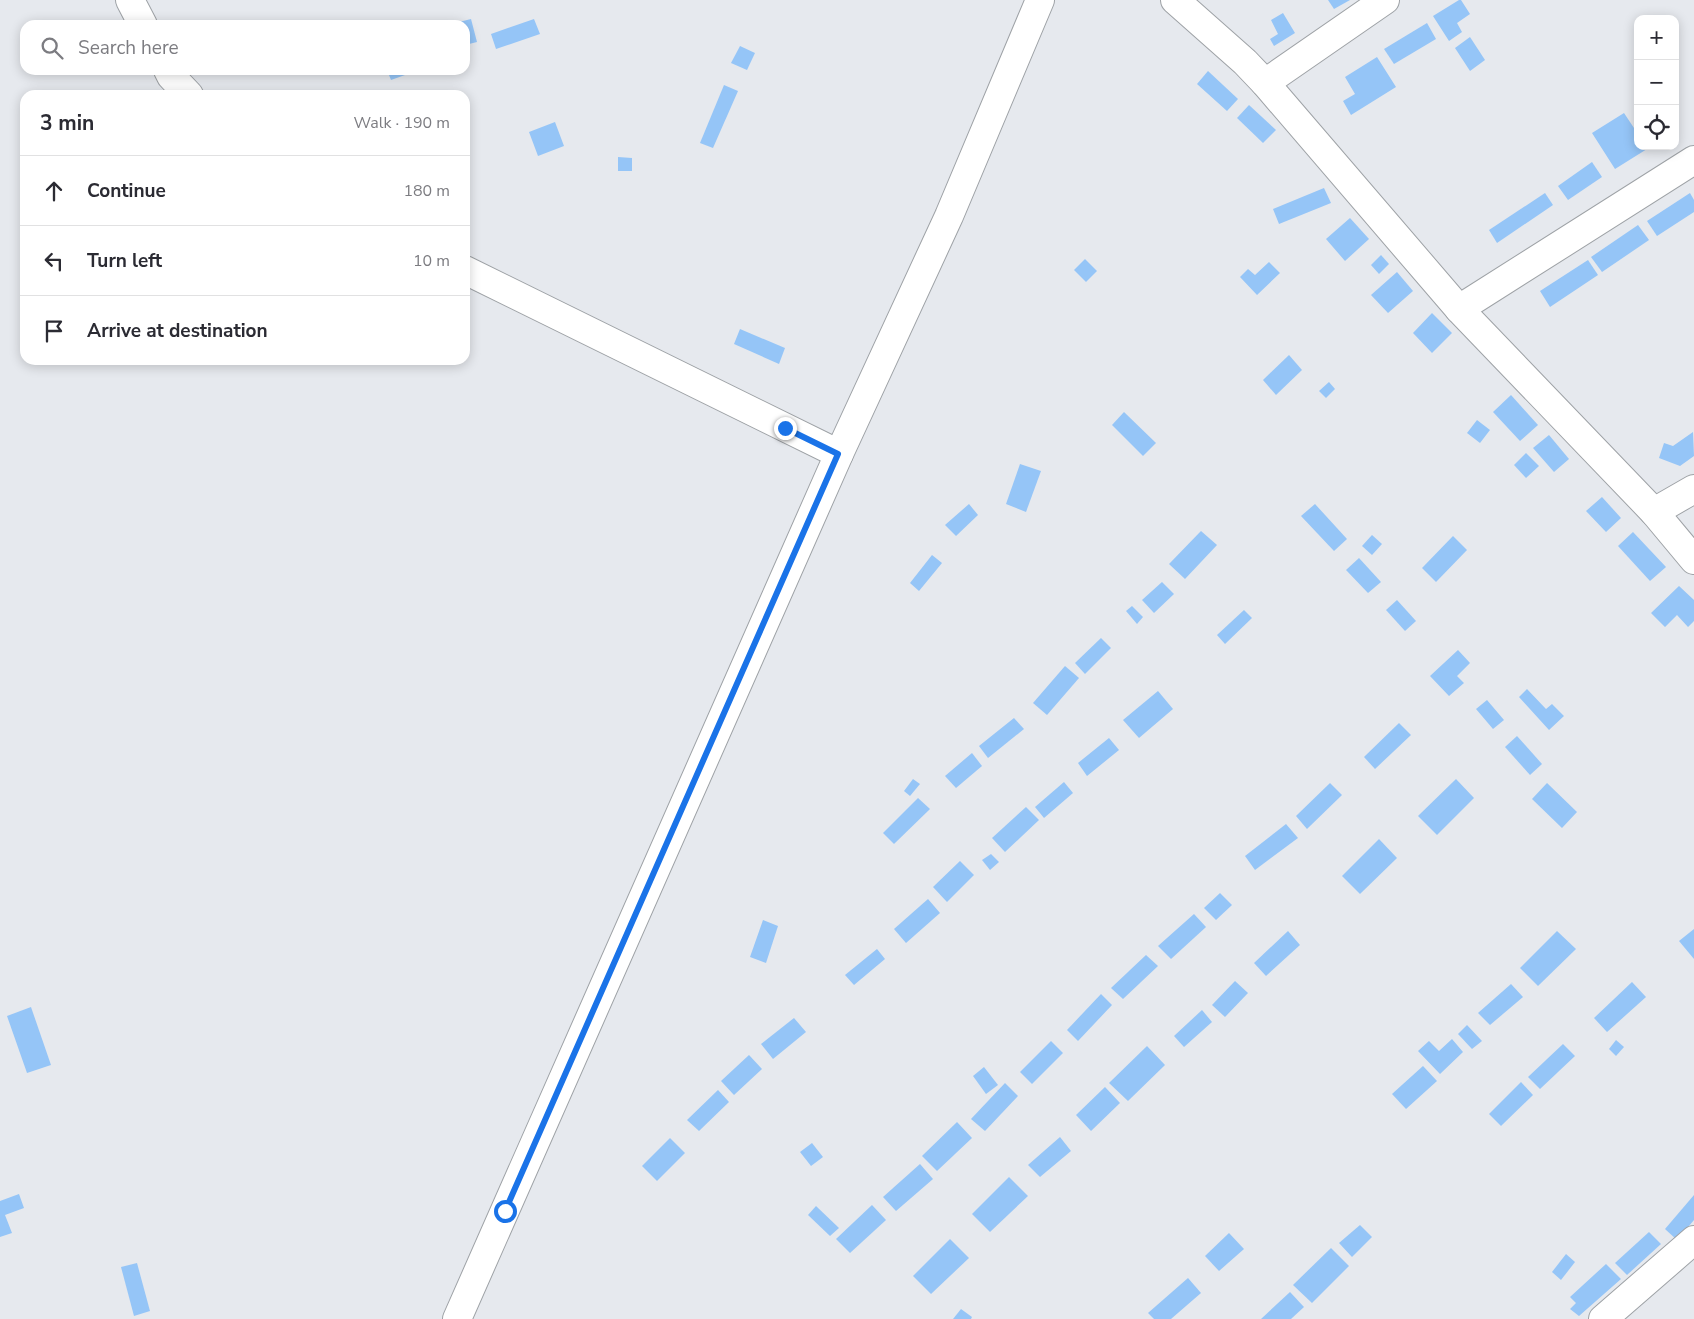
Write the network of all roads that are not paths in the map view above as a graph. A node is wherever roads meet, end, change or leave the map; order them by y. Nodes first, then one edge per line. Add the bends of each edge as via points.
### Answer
1 (130, 0) edge
2 (1040, 0) edge
3 (1175, 0) edge
4 (1385, 0) edge
5 (141, 20) edge
6 (170, 75) edge
7 (1266, 84) junction
8 (184, 90) edge
9 (1694, 160) edge
10 (470, 272) edge
11 (1459, 309) junction
12 (838, 454) junction
13 (1694, 489) edge
14 (1654, 512) junction
15 (1694, 560) edge
16 (1694, 1240) edge
17 (457, 1319) edge
18 (1603, 1319) edge

1 - 5 street
2 - 12 street via 949,216
3 - 7 street
4 - 7 street
6 - 8 street
7 - 11 street
9 - 11 street
10 - 12 street
11 - 14 street
12 - 17 street
13 - 14 street
14 - 15 street
16 - 18 street

